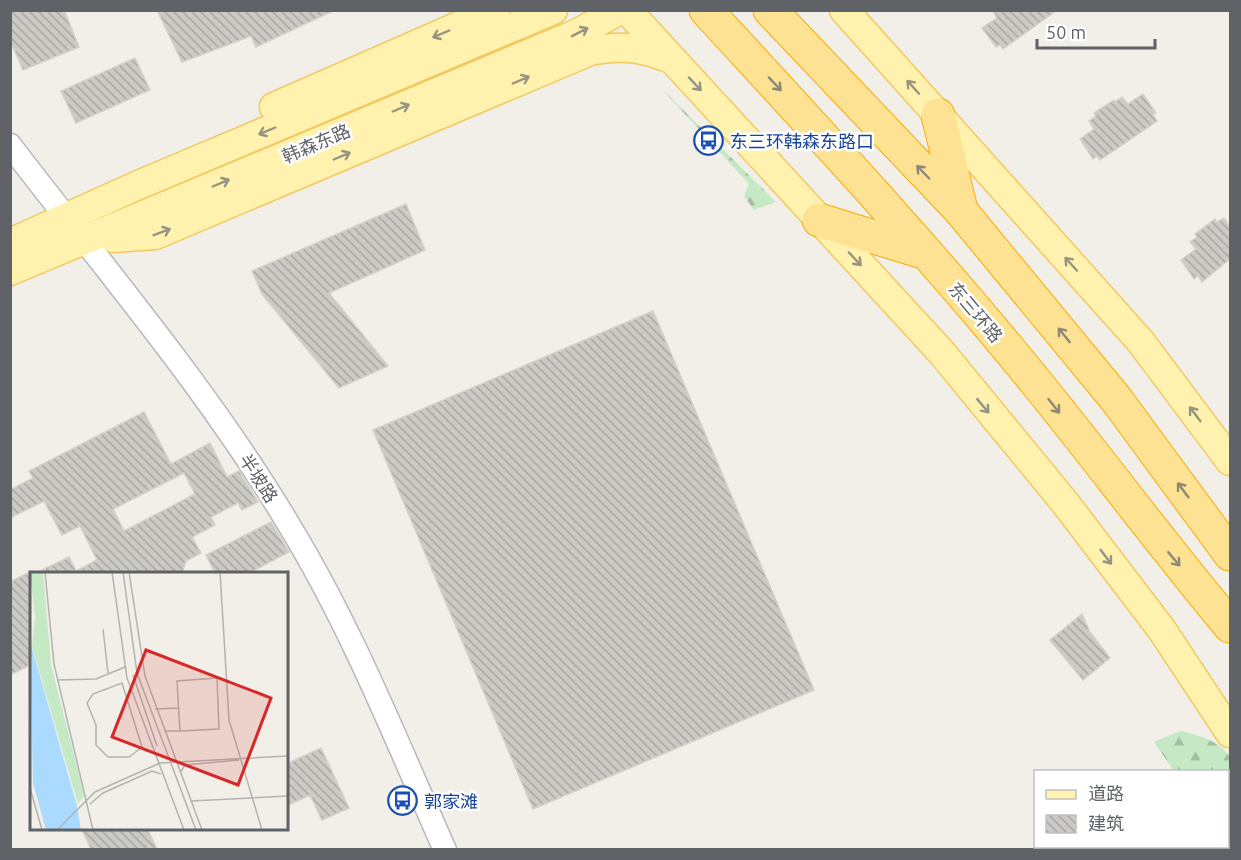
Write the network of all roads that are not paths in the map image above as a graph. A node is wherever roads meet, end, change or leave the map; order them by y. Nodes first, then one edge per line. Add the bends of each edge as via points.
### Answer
1 (495, 10) edge
2 (553, 10) edge
3 (620, 10) edge
4 (627, 10) edge
5 (706, 10) edge
6 (770, 10) edge
7 (844, 10) edge
8 (673, 60) junction
9 (938, 115) junction
10 (10, 145) edge
11 (961, 211) junction
12 (819, 220) junction
13 (75, 230) junction
14 (10, 243) edge
15 (927, 254) junction
16 (10, 271) edge
17 (1230, 461) edge
18 (1230, 554) edge
19 (1230, 626) edge
20 (1230, 733) edge
21 (445, 849) edge

1 -> 13 main road via 130,169
2 -> 13 main road, 韩森东路 via 136,186
13 -> 3 main road, 韩森东路 via 148,215 576,34
4 - 8 main road
5 -> 15 highway, 东三环路
11 -> 6 highway
9 -> 7 main road
8 -> 12 main road
13 -> 8 main road via 155,235 590,51 611,46 633,47
9 - 11 highway
17 -> 9 main road via 1141,342
10 - 13 street, 半坡路
18 -> 11 highway via 1116,399
12 - 15 highway
12 -> 20 main road via 942,354 1066,504 1162,630
13 - 14 main road, 韩森东路
13 - 16 main road, 韩森东路
13 - 21 street, 半坡路 via 214,407 293,531 354,647
15 -> 19 highway, 东三环路

